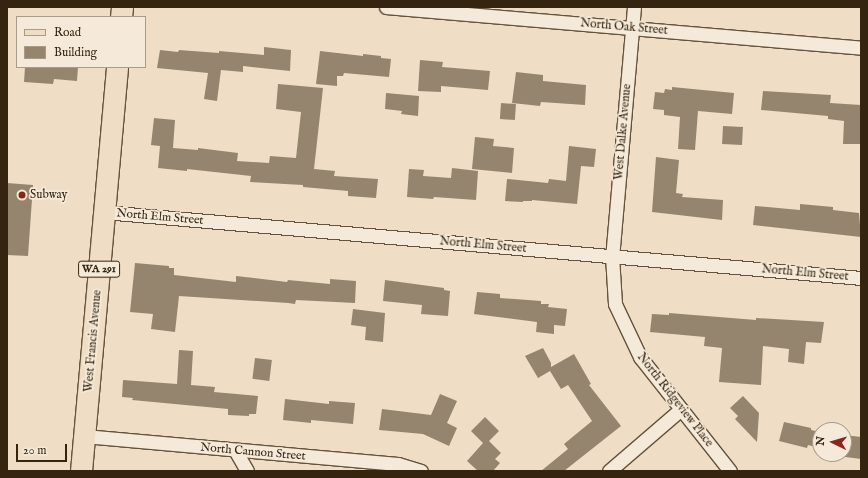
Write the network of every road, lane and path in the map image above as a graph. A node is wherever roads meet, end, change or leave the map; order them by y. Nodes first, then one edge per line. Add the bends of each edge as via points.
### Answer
1 (386, 7) edge
2 (634, 7) edge
3 (632, 28) junction
4 (861, 48) edge
5 (117, 68) edge
6 (104, 212) junction
7 (612, 256) junction
8 (861, 278) edge
9 (681, 409) junction
10 (84, 436) junction
11 (235, 450) junction
12 (81, 471) edge
13 (247, 471) edge
14 (421, 471) edge
15 (609, 471) edge
16 (730, 471) edge

1 - 3 street, North Oak Street
2 - 3 street, West Dalke Avenue
3 - 4 street, North Oak Street
3 - 7 street, West Dalke Avenue
5 - 6 main road, West Francis Avenue / WA 291
6 - 7 street, North Elm Street
6 - 10 main road, West Francis Avenue / WA 291
7 - 8 street, North Elm Street
7 - 9 street, North Ridgeview Place via 615,304 640,357
9 - 15 street
9 - 16 street, North Ridgeview Place
10 - 11 street, North Cannon Street
10 - 12 main road, West Francis Avenue / WA 291
11 - 13 street
11 - 14 street, North Cannon Street via 398,464

